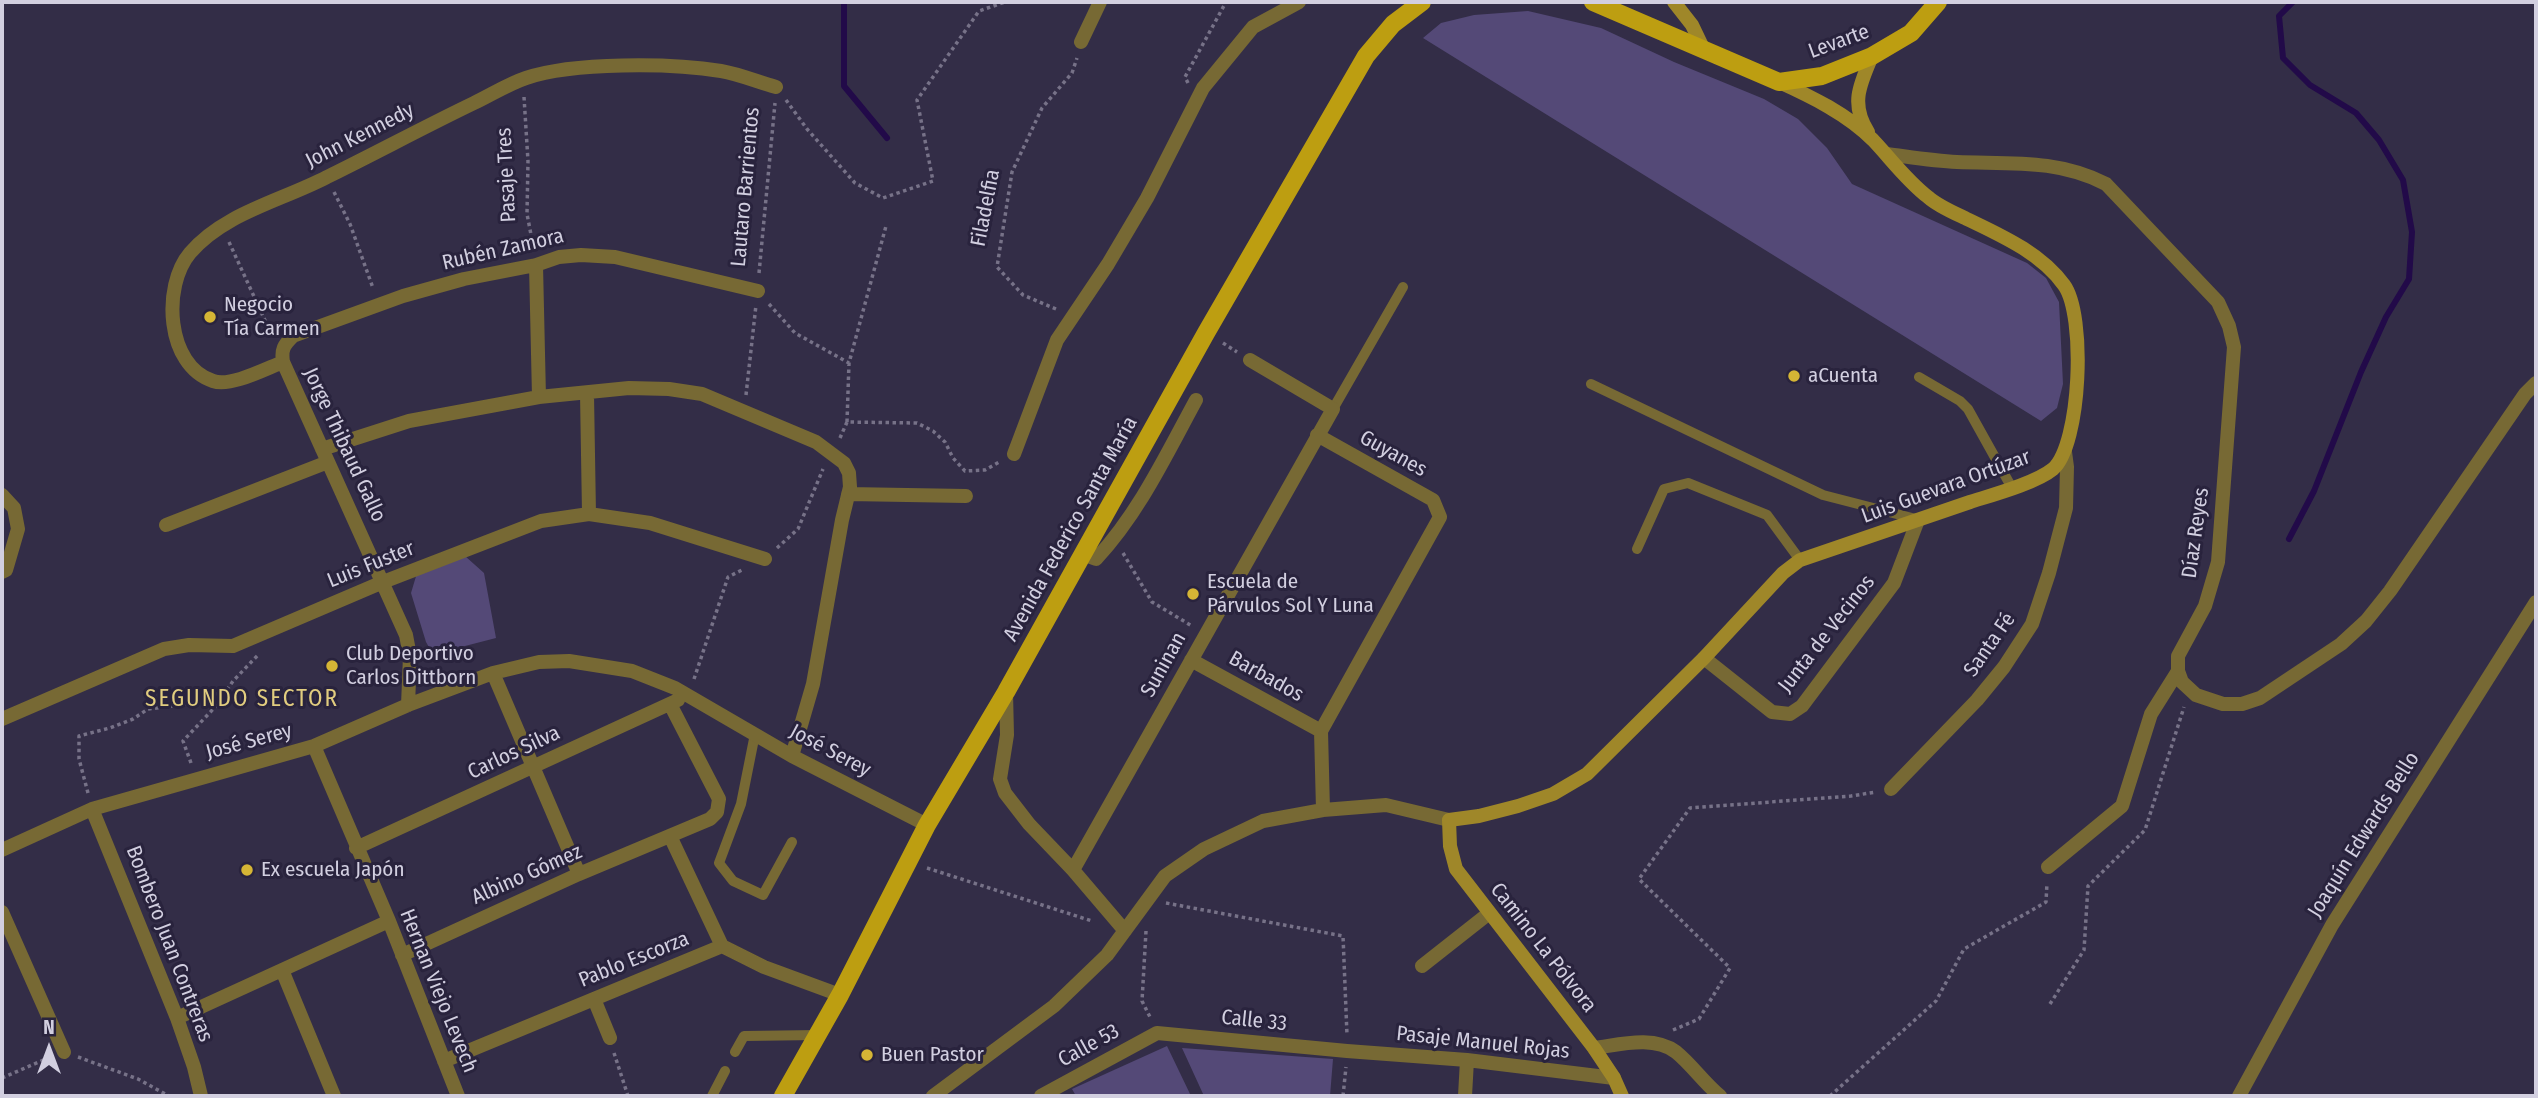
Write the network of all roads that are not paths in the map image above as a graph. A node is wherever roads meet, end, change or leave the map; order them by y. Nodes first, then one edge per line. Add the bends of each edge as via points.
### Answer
1 (1100, 2) edge
2 (1298, 2) edge
3 (1422, 2) edge
4 (1593, 2) edge
5 (1674, 2) edge
6 (1938, 2) edge
7 (1082, 42) road end
8 (1703, 48) junction
9 (1872, 56) junction
10 (1779, 82) junction
11 (776, 87) road end
12 (1872, 139) junction
13 (1887, 154) junction
14 (536, 265) junction
15 (1403, 287) dead end
16 (758, 291) road end
17 (1250, 359) road end
18 (283, 362) junction
19 (1919, 377) dead end
20 (2536, 383) edge
21 (1591, 384) dead end
22 (587, 394) junction
23 (539, 397) junction
24 (1196, 400) dead end
25 (1333, 409) junction
26 (1317, 435) junction
27 (2065, 452) junction
28 (1014, 454) road end
29 (325, 456) junction
30 (2012, 488) junction
31 (848, 494) junction
32 (2, 495) edge
33 (966, 496) dead end
34 (589, 514) junction
35 (1918, 520) junction
36 (166, 525) dead end
37 (1637, 549) dead end
38 (1082, 554) junction
39 (765, 559) dead end
40 (1800, 560) junction
41 (4, 571) edge
42 (383, 582) junction
43 (2536, 602) edge
44 (1704, 658) junction
45 (1191, 660) junction
46 (2178, 671) junction
47 (493, 673) junction
48 (1006, 692) junction
49 (689, 695) junction
50 (670, 704) junction
51 (408, 705) junction
52 (2, 719) edge
53 (1321, 731) junction
54 (755, 734) junction
55 (314, 746) junction
56 (792, 756) junction
57 (535, 766) junction
58 (1891, 789) road end
59 (92, 809) junction
60 (1323, 810) junction
61 (1449, 820) junction
62 (927, 825) junction
63 (670, 836) junction
64 (792, 842) dead end
65 (356, 848) junction
66 (2, 850) edge
67 (2048, 867) road end
68 (1073, 870) junction
69 (579, 874) junction
70 (2, 912) edge
71 (1488, 914) junction
72 (388, 921) junction
73 (1125, 931) junction
74 (722, 946) junction
75 (402, 955) junction
76 (1422, 966) dead end
77 (282, 970) junction
78 (840, 995) junction
79 (594, 999) junction
80 (177, 1018) junction
81 (1157, 1033) joint
82 (818, 1035) junction
83 (610, 1038) road end
84 (1594, 1048) junction
85 (1347, 1051) joint
86 (64, 1052) road end
87 (735, 1052) dead end
88 (444, 1060) junction
89 (1467, 1060) junction
90 (725, 1071) dead end
91 (1614, 1078) junction
92 (201, 1096) edge
93 (334, 1096) edge
94 (458, 1096) edge
95 (712, 1096) edge
96 (783, 1096) edge
97 (933, 1096) edge
98 (1041, 1096) edge
99 (1465, 1096) edge
100 (1622, 1096) edge
101 (1720, 1096) edge
102 (2239, 1096) edge

1 - 7 street
2 - 28 street via 1253,27 1203,88 1147,198 1057,340
3 - 38 main road, Avenida Federico Santa María via 1393,24 1366,56
4 - 8 main road
5 - 8 street
6 - 9 main road, Levarte via 1910,33
8 - 10 main road
9 - 10 main road, Levarte via 1822,76
9 - 12 street via 1860,85 1859,118
10 - 12 street via 1819,100
11 - 18 street, John Kennedy via 722,71 646,65 567,69 526,78 221,225 188,255 176,278 172,309 184,359 213,382 229,383
12 - 13 street
13 - 27 street via 1928,198 2028,252 2067,289 2073,304 2077,365
13 - 46 street, Díaz Reyes via 2034,164 2085,173 2106,184 2218,302 2234,347 2218,562 2205,606 2178,656
14 - 16 street, Rubén Zamora via 559,257 615,257
14 - 18 street, Rubén Zamora via 464,279 378,304 293,336 284,344
14 - 23 street
15 - 25 lane
17 - 25 street
18 - 29 street, Jorge Thibaud Gallo
19 - 30 lane via 1968,409
20 - 46 street via 2390,592 2341,644 2260,698 2242,704 2209,701 2190,691
21 - 35 lane via 1823,495
22 - 23 street
22 - 31 street via 669,389 702,394 744,410 832,453 849,473
22 - 34 street
23 - 29 street via 409,421
24 - 38 street via 1114,539 1096,559
25 - 26 street, Suninan
26 - 45 street, Suninan
26 - 53 street, Guyanes via 1433,500 1440,517
27 - 30 street, Luis Guevara Ortúzar via 2050,472
27 - 58 street, Santa Fé via 2066,508 2032,624 1977,700
29 - 36 street
29 - 42 street, Jorge Thibaud Gallo
30 - 35 street, Luis Guevara Ortúzar
31 - 33 street
31 - 56 street via 813,684
32 - 41 street via 14,508 18,529
34 - 39 street, Luis Fuster via 650,523
34 - 42 street, Luis Fuster via 541,521
35 - 40 street, Luis Guevara Ortúzar
35 - 44 street, Junta de Vecinos via 1894,583 1802,706 1790,714 1772,712
37 - 40 lane via 1664,489 1688,483 1767,515
38 - 48 main road, Avenida Federico Santa María
40 - 44 street, Luis Guevara Ortúzar
42 - 51 street, Jorge Thibaud Gallo via 406,635
42 - 52 street, Luis Fuster via 233,646 164,649
43 - 102 street, Joaquín Edwards Bello via 2332,925
44 - 61 street, Luis Guevara Ortúzar via 1587,774 1553,794 1518,806
45 - 53 street, Barbados
45 - 68 street, Suninan
46 - 67 street, Díaz Reyes via 2151,714 2122,806
47 - 49 street, José Serey via 540,662 569,661 632,671
47 - 51 street, José Serey
47 - 57 street
48 - 62 main road, Avenida Federico Santa María
48 - 68 street via 1007,735 1000,779 1005,793
49 - 50 street, Carlos Silva
49 - 54 street, José Serey
50 - 57 street, Carlos Silva
50 - 63 street via 719,799 717,812 710,819
51 - 55 street, José Serey
53 - 60 street
54 - 56 street, José Serey
54 - 64 lane via 741,804 719,863 733,881 762,895
55 - 59 street, José Serey
55 - 65 street, Hernan Viejo Levech
56 - 62 street, José Serey
57 - 65 street, Carlos Silva
57 - 69 street
59 - 66 street, José Serey
59 - 80 street, Bombero Juan Contreras
60 - 61 street via 1387,805
60 - 73 street via 1263,821 1204,849 1164,876
61 - 71 street, Camino La Pólvora via 1456,869
62 - 78 main road, Avenida Federico Santa María
63 - 69 street, Albino Gómez
63 - 74 street
65 - 72 street, Hernan Viejo Levech
68 - 73 street
69 - 75 street, Albino Gómez
70 - 86 street
71 - 76 street
71 - 84 street, Camino La Pólvora
72 - 75 street, Hernan Viejo Levech
72 - 77 street
73 - 97 street via 1054,1006
74 - 78 street, Pablo Escorza
74 - 79 street, Pablo Escorza
75 - 88 street, Hernan Viejo Levech
77 - 80 street
77 - 93 street
78 - 82 main road, Avenida Federico Santa María
79 - 83 street
79 - 88 street, Pablo Escorza
80 - 92 street, Bombero Juan Contreras
81 - 85 street, Calle 33
81 - 98 street, Calle 53
82 - 87 lane via 744,1036
82 - 96 main road, Avenida Federico Santa María
84 - 91 street, Camino La Pólvora
84 - 101 street via 1645,1042 1661,1045 1676,1052
85 - 89 street, Pasaje Manuel Rojas
88 - 94 street, Hernan Viejo Levech
89 - 91 street, Pasaje Manuel Rojas
89 - 99 street
90 - 95 lane
91 - 100 street, Camino La Pólvora

